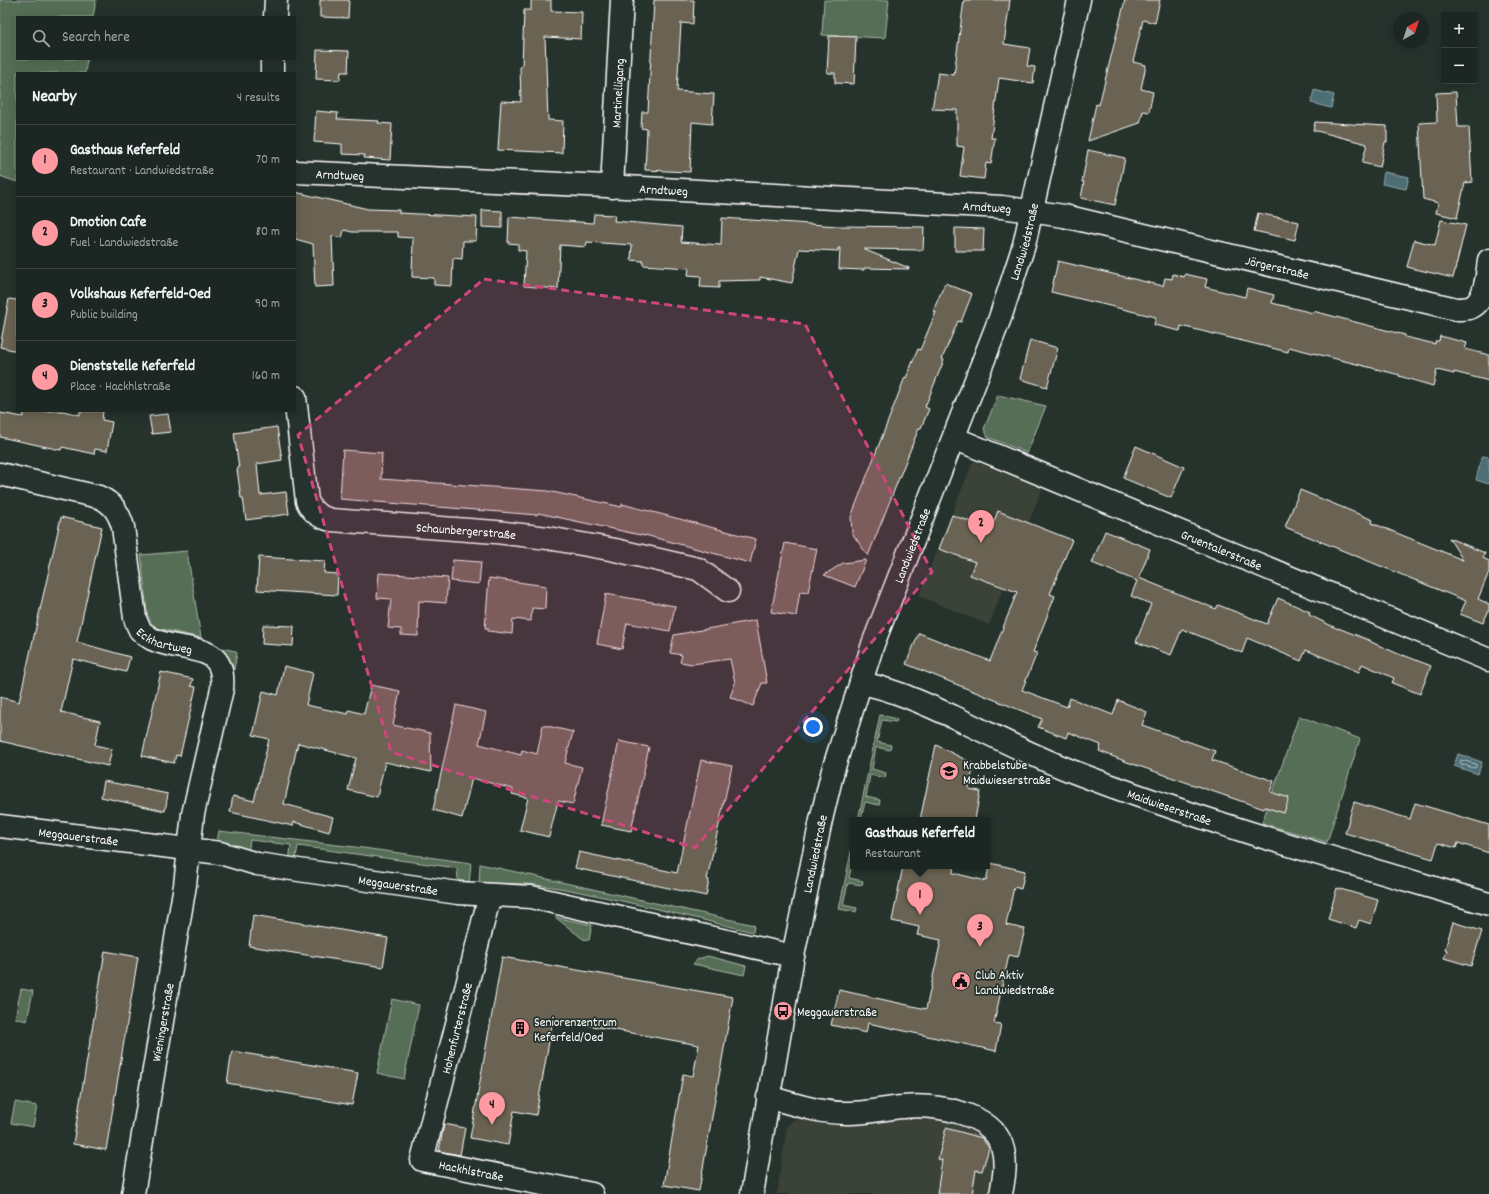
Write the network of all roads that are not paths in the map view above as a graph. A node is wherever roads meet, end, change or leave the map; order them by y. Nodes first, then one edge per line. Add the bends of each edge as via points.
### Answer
1 (276, 0) edge
2 (622, 0) edge
3 (1079, 0) edge
4 (275, 16) edge
5 (272, 60) edge
6 (272, 72) edge
7 (296, 172) edge
8 (612, 187) junction
9 (1032, 212) junction
10 (1489, 260) edge
11 (296, 406) edge
12 (954, 438) junction
13 (0, 474) edge
14 (728, 591) dead end
15 (1489, 660) edge
16 (861, 683) junction
17 (0, 826) edge
18 (189, 850) junction
19 (490, 895) junction
20 (1489, 904) edge
21 (793, 956) junction
22 (768, 1098) junction
23 (422, 1160) joint
24 (133, 1194) edge
25 (592, 1194) edge
26 (752, 1194) edge
27 (1001, 1194) edge

1 - 4 street
2 - 8 street, Martinelligang
3 - 9 street, Landwiedstraße
5 - 6 street
7 - 8 street, Arndtweg
8 - 9 street, Arndtweg via 1002,207
9 - 10 street, Jörgerstraße via 1064,216 1456,309 1469,308 1479,301
9 - 12 street, Landwiedstraße via 1014,279
11 - 14 street, Schaunbergerstraße via 307,501 310,508 322,518 496,532 615,550 698,569
12 - 15 street, Gruentalerstraße
12 - 16 street, Landwiedstraße via 878,630
13 - 18 street, Eckhartweg via 107,501 114,507 123,527 135,618 140,630 158,642 209,654 217,659 223,678 222,689 193,814
16 - 20 street, Maidwieserstraße via 911,698 1072,771 1141,796
16 - 21 street, Landwiedstraße via 821,820
17 - 18 street, Meggauerstraße
18 - 19 street, Meggauerstraße via 220,853 257,864 451,892
18 - 24 street, Wieningerstraße
19 - 21 street, Meggauerstraße via 531,897
19 - 23 street, Hohenfurterstraße
21 - 22 street, Landwiedstraße
22 - 26 street, Landwiedstraße
22 - 27 street via 844,1113 919,1106 954,1111 975,1118 987,1125 1002,1144 1005,1172
23 - 25 street, Hackhlstraße

